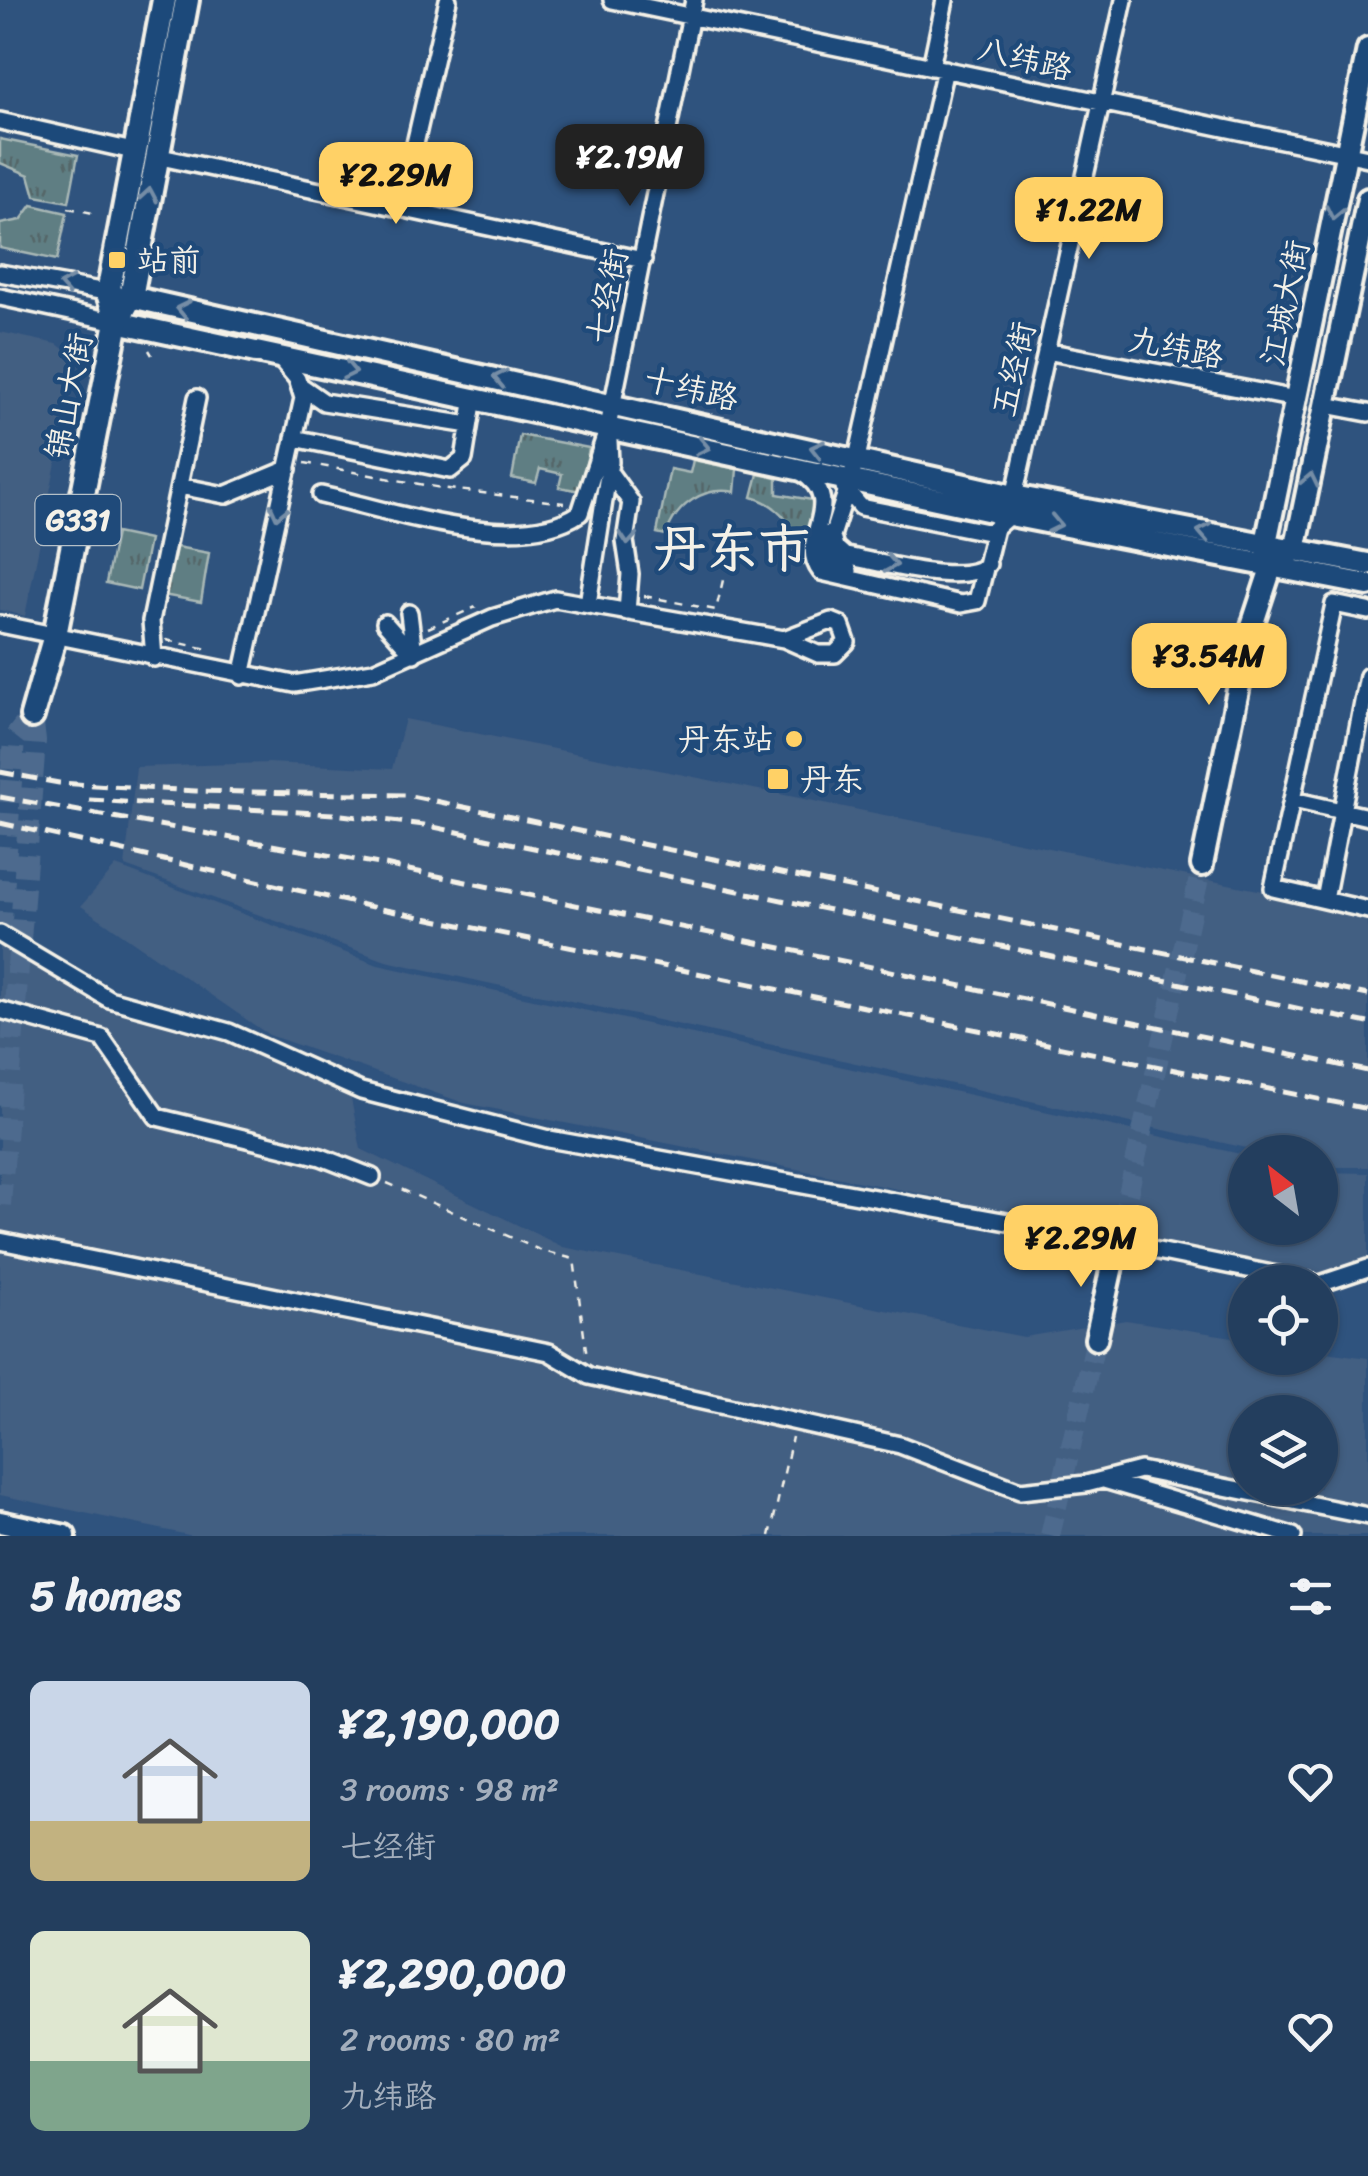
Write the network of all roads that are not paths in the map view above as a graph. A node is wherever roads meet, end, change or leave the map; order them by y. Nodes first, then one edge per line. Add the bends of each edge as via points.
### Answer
1 (164, 0) edge
2 (187, 0) edge
3 (448, 0) edge
4 (612, 0) edge
5 (945, 0) edge
6 (1124, 0) edge
7 (692, 8) edge
8 (1368, 49) edge
9 (938, 68) junction
10 (1102, 105) junction
11 (0, 121) edge
12 (145, 153) junction
13 (1346, 154) junction
14 (1368, 158) edge
15 (1368, 199) edge
16 (401, 206) junction
17 (643, 260) junction
18 (0, 273) edge
19 (120, 295) junction
20 (0, 297) edge
21 (117, 322) junction
22 (1046, 351) junction
23 (278, 355) junction
24 (301, 386) junction
25 (474, 397) junction
26 (197, 398) dead end
27 (1296, 399) junction
28 (613, 402) junction
29 (1326, 405) junction
30 (1368, 413) edge
31 (470, 426) junction
32 (608, 427) junction
33 (294, 438) junction
34 (857, 458) junction
35 (604, 464) junction
36 (793, 466) junction
37 (288, 467) junction
38 (846, 483) junction
39 (178, 486) junction
40 (321, 495) dead end
41 (586, 497) junction
42 (1012, 506) junction
43 (994, 530) junction
44 (1266, 544) junction
45 (1296, 550) junction
46 (988, 564) junction
47 (1368, 564) edge
48 (1271, 568) junction
49 (1368, 585) edge
50 (583, 603) junction
51 (1368, 611) edge
52 (626, 612) junction
53 (409, 613) dead end
54 (385, 623) dead end
55 (0, 624) edge
56 (55, 635) junction
57 (784, 640) dead end
58 (414, 654) junction
59 (154, 658) junction
60 (242, 676) junction
61 (1368, 676) edge
62 (32, 716) dead end
63 (1292, 800) junction
64 (1342, 811) junction
65 (1368, 816) edge
66 (1202, 865) tunnel mouth
67 (1325, 900) junction
68 (1368, 910) edge
69 (0, 934) edge
70 (0, 1010) edge
71 (372, 1177) road end
72 (0, 1241) edge
73 (1115, 1252) tunnel mouth
74 (1228, 1266) edge
75 (1368, 1268) edge
76 (1338, 1278) edge
77 (1096, 1339) tunnel mouth
78 (1104, 1480) junction
79 (1368, 1516) edge
80 (0, 1522) edge
81 (65, 1536) edge
82 (1293, 1536) edge

1 - 12 highway, 锦山大街 / G331
2 - 12 highway, 锦山大街 / G331
3 - 16 street
4 - 7 street, 八纬路
5 - 9 street
6 - 10 street, 五经街
7 - 9 street, 八纬路
7 - 17 street, 七经街
8 - 13 main road, 江城大街
9 - 10 street, 八纬路
9 - 34 street
10 - 13 street, 八纬路
10 - 22 street, 五经街
11 - 12 street
12 - 16 street
12 - 19 highway, 锦山大街 / G331
13 - 14 street, 八纬路
13 -> 27 main road, 江城大街
15 - 29 main road, 江城大街
16 - 17 street
17 - 28 street, 七经街
19 -> 18 street, 十纬路
19 - 21 highway, 锦山大街 / G331
28 -> 19 main road, 十纬路
20 - 21 street, 十纬路
21 - 23 main road, 十纬路
21 - 56 highway, 锦山大街 / G331
22 - 27 street, 九纬路
22 - 42 street, 五经街
23 - 24 street
23 -> 25 main road, 十纬路
24 - 31 street via 324,402
24 - 33 street
25 - 31 street
25 - 32 main road, 十纬路
26 - 39 street
27 - 44 main road, 江城大街
28 - 32 street, 七经街
34 -> 28 main road, 十纬路
29 - 30 street
45 -> 29 main road, 江城大街
31 - 33 street via 463,462 446,470
32 - 35 street, 七经街
32 -> 36 main road, 十纬路
33 - 37 street
34 - 38 street
34 - 42 main road, 十纬路
35 - 41 street via 595,456
35 - 50 street
35 -> 52 street via 632,502
36 - 38 main road, 十纬路
36 - 46 street via 817,482 823,497 814,553 824,574 965,604 977,601
37 - 39 street via 226,495
37 -> 60 street
38 - 42 main road, 十纬路
38 - 43 street via 861,506
38 -> 46 street via 831,531 842,554 958,575
39 - 59 street via 151,621
40 - 41 street via 510,533 572,518
41 - 50 street via 593,519
42 - 43 street
44 -> 42 main road, 十纬路
42 -> 48 main road, 十纬路
43 - 46 street
44 - 45 main road, 十纬路
44 - 48 main road, 江城大街
45 - 47 main road, 十纬路
45 - 48 main road
48 - 49 main road, 十纬路
48 - 66 main road, 江城大街 via 1250,632
50 - 52 street
50 - 58 street via 537,604
51 - 63 street via 1334,604
52 - 57 street
53 - 58 street
54 - 58 street
55 - 56 street
56 - 59 street
56 - 62 highway, 锦山大街 / G331
58 - 60 street via 322,683
59 - 60 street
61 - 64 street
63 - 64 street
63 - 67 street via 1273,888
64 - 65 street
64 - 67 street
67 - 68 street
69 - 74 street via 109,999 229,1032 380,1096 549,1139
70 - 71 street via 102,1038 158,1117 321,1157
72 - 78 street via 549,1352 589,1376 900,1445 1020,1491
73 - 77 main road
75 - 76 street
78 - 79 street via 1140,1470
78 - 82 street
80 - 81 main road

